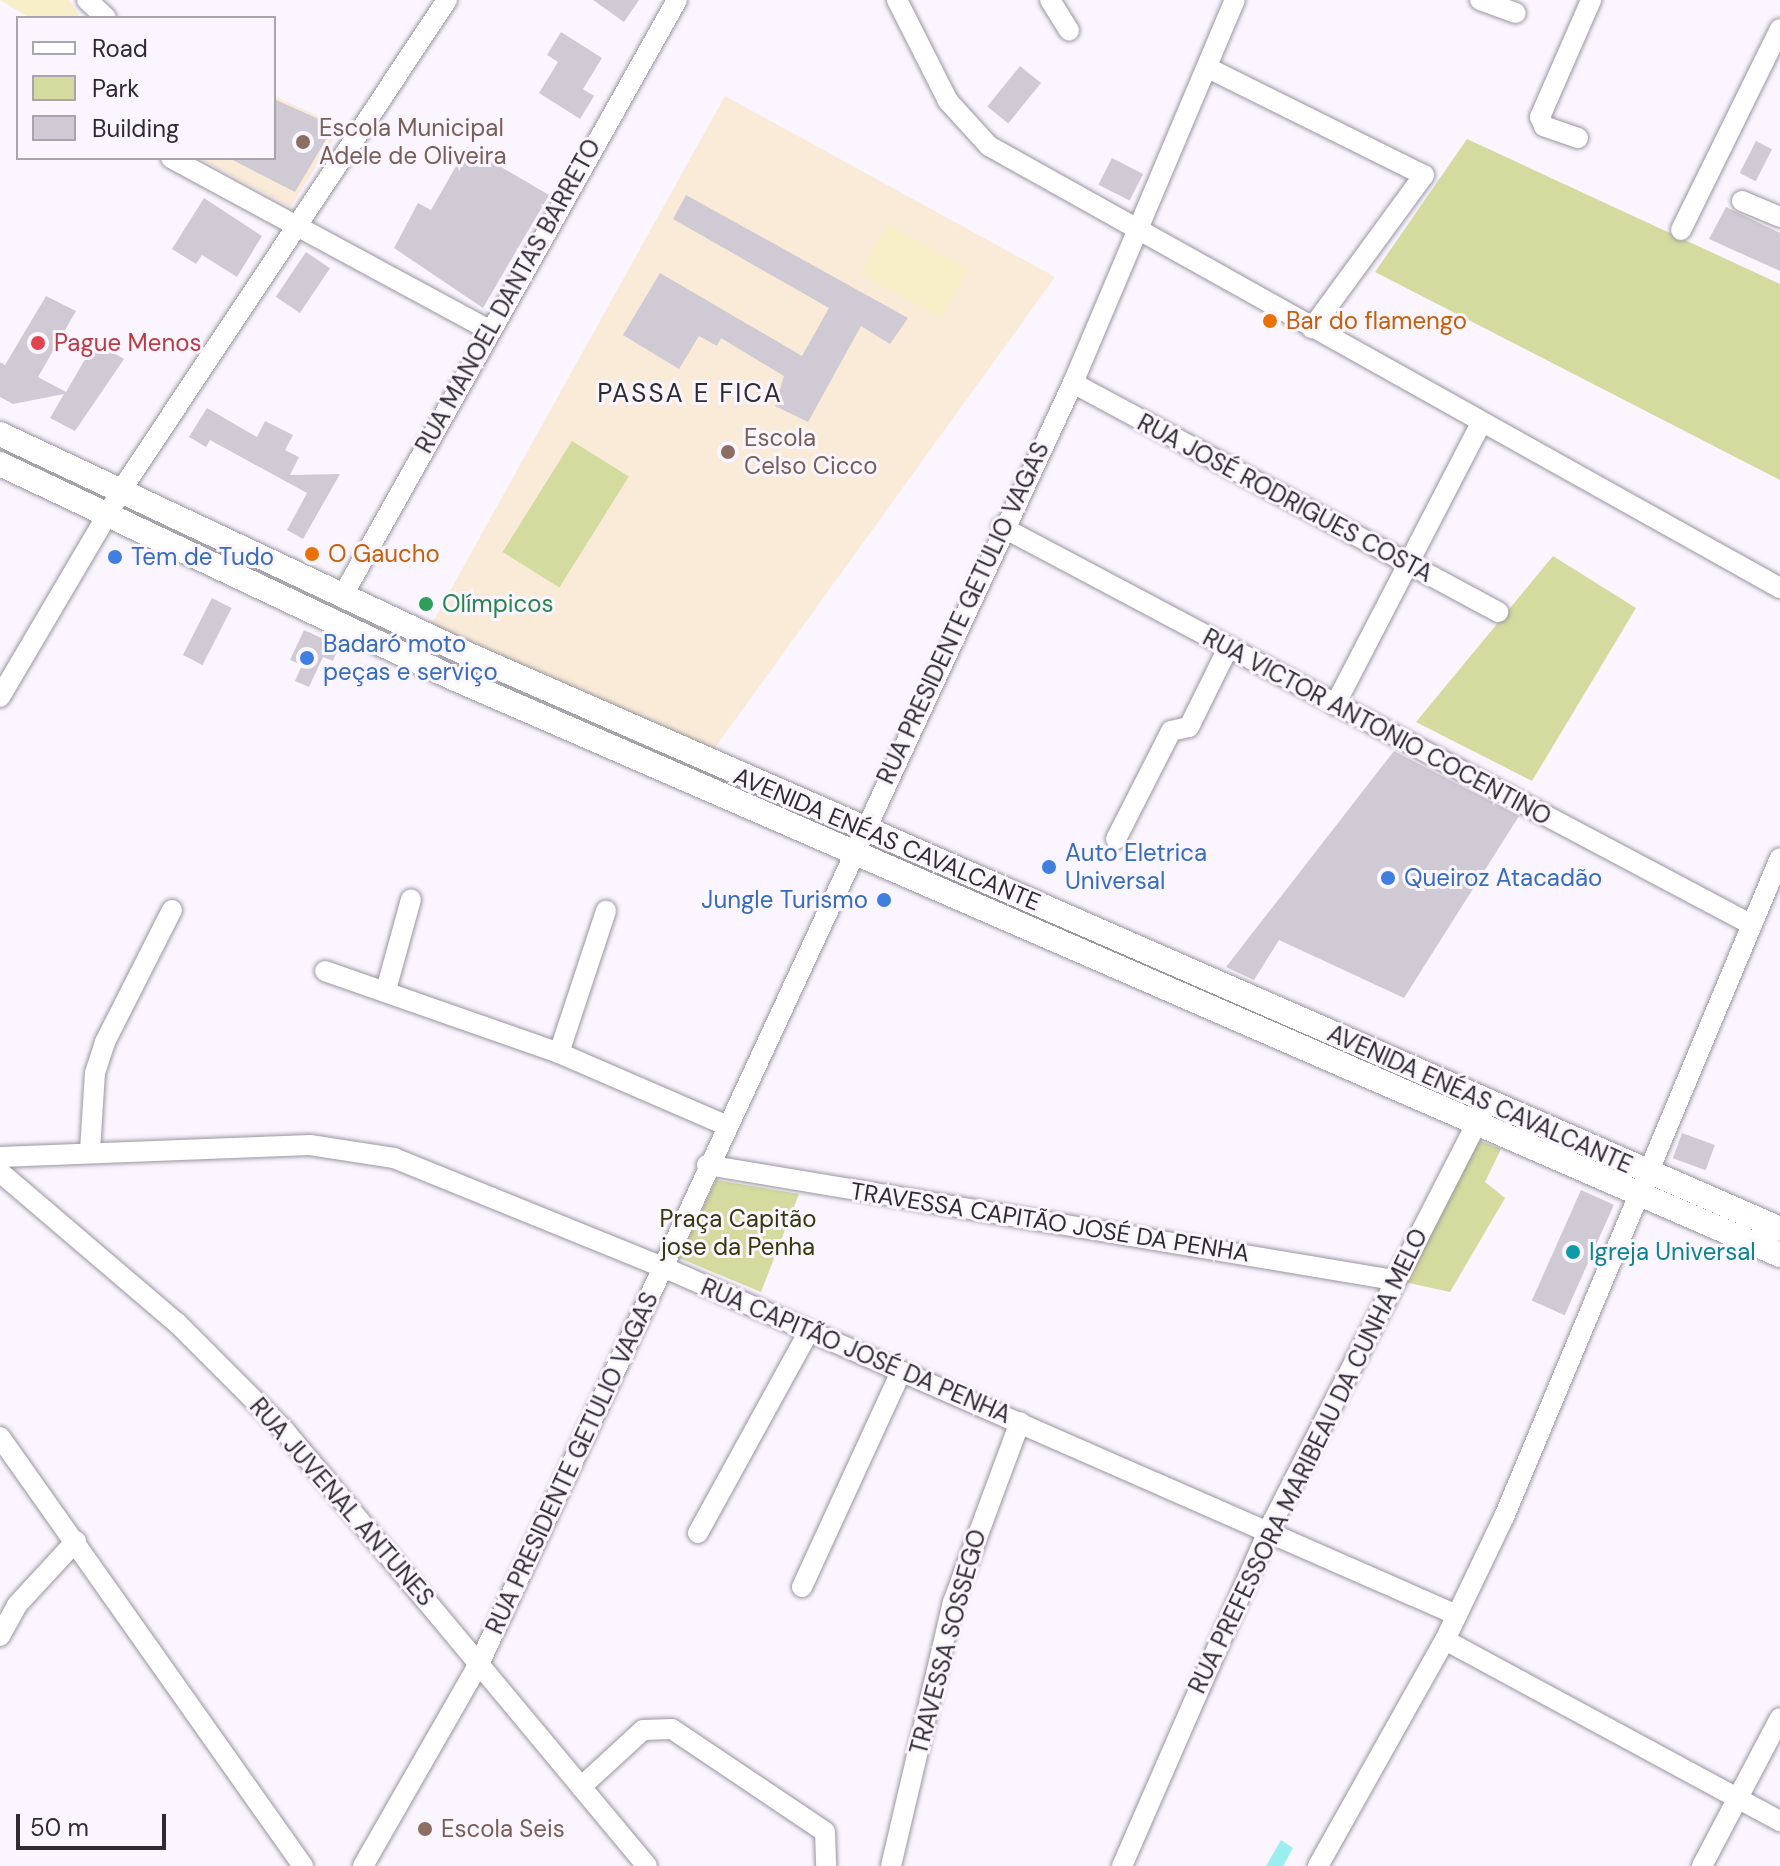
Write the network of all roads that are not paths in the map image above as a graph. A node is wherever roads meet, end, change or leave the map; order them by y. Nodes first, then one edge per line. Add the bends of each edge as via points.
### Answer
1 (87, 0) edge
2 (447, 0) edge
3 (897, 0) edge
4 (1050, 0) edge
5 (1235, 0) edge
6 (1480, 0) edge
7 (1591, 0) edge
8 (674, 2) edge
9 (1516, 13) dead end
10 (104, 16) edge
11 (1780, 29) edge
12 (1069, 31) dead end
13 (1208, 68) junction
14 (1578, 138) dead end
15 (175, 160) edge
16 (1742, 201) dead end
17 (1780, 217) edge
18 (300, 229) junction
19 (1681, 230) dead end
20 (1140, 231) junction
21 (1312, 328) junction
22 (487, 329) junction
23 (1073, 383) junction
24 (1481, 423) junction
25 (0, 434) edge
26 (0, 464) edge
27 (122, 493) junction
28 (108, 516) junction
29 (1002, 527) junction
30 (1406, 565) junction
31 (1780, 588) edge
32 (343, 595) junction
33 (1498, 612) dead end
34 (1228, 648) junction
35 (465, 653) junction
36 (453, 678) junction
37 (0, 697) edge
38 (1335, 705) junction
39 (728, 783) junction
40 (856, 839) junction
41 (1116, 839) dead end
42 (1780, 858) edge
43 (411, 899) dead end
44 (172, 910) dead end
45 (606, 911) dead end
46 (1752, 925) junction
47 (325, 971) dead end
48 (386, 990) junction
49 (559, 1053) junction
50 (1482, 1115) junction
51 (725, 1125) junction
52 (90, 1150) junction
53 (0, 1157) edge
54 (707, 1165) junction
55 (0, 1172) edge
56 (1647, 1186) junction
57 (1734, 1222) junction
58 (1780, 1229) edge
59 (1780, 1255) edge
60 (663, 1267) junction
61 (1394, 1280) junction
62 (808, 1333) junction
63 (901, 1372) junction
64 (1020, 1422) junction
65 (0, 1437) edge
66 (1269, 1529) junction
67 (698, 1533) dead end
68 (76, 1541) junction
69 (802, 1587) dead end
70 (1457, 1615) junction
71 (0, 1636) edge
72 (1445, 1640) junction
73 (480, 1662) junction
74 (1780, 1718) edge
75 (581, 1787) junction
76 (1738, 1798) junction
77 (1780, 1821) edge
78 (303, 1866) edge
79 (363, 1866) edge
80 (647, 1866) edge
81 (826, 1866) edge
82 (891, 1866) edge
83 (1122, 1866) edge
84 (1318, 1866) edge
85 (1702, 1866) edge

1 - 10 street
2 - 18 street
3 - 20 street via 948,101 974,134
4 - 12 street
5 - 13 street, RUA PRESIDENTE GETULIO VAGAS
6 - 9 street
7 - 14 street via 1540,117 1544,126
8 - 22 street, RUA MANOEL DANTAS BARRETO
11 - 19 street
13 - 20 street, RUA PRESIDENTE GETULIO VAGAS
13 - 21 street via 1424,175
15 - 18 street
16 - 17 street
18 - 22 street
18 - 27 street
20 - 21 street
20 - 23 street, RUA PRESIDENTE GETULIO VAGAS
21 - 24 street
22 - 32 street, RUA MANOEL DANTAS BARRETO
23 - 29 street, RUA PRESIDENTE GETULIO VAGAS
23 - 30 street, RUA JOSÉ RODRIGUES COSTA
24 - 30 street
24 - 31 street
25 - 27 main road, AVENIDA ENÉAS CAVALCANTE
26 - 28 main road, AVENIDA ENÉAS CAVALCANTE
27 - 28 street
27 - 32 main road, AVENIDA ENÉAS CAVALCANTE
28 - 36 main road, AVENIDA ENÉAS CAVALCANTE
28 - 37 street
29 - 34 street, RUA VICTOR ANTONIO COCENTINO
29 - 40 street, RUA PRESIDENTE GETULIO VAGAS
30 - 33 street, RUA JOSÉ RODRIGUES COSTA
30 - 38 street
32 - 35 main road, AVENIDA ENÉAS CAVALCANTE
34 - 38 street, RUA VICTOR ANTONIO COCENTINO
34 - 41 street via 1189,727 1171,731
35 - 36 main road
35 - 39 main road, AVENIDA ENÉAS CAVALCANTE
36 - 39 main road, AVENIDA ENÉAS CAVALCANTE
38 - 46 street, RUA VICTOR ANTONIO COCENTINO
39 - 40 main road, AVENIDA ENÉAS CAVALCANTE
40 - 50 main road, AVENIDA ENÉAS CAVALCANTE
40 - 51 street, RUA PRESIDENTE GETULIO VAGAS
42 - 46 street
43 - 48 street
44 - 52 street via 105,1042 95,1073
45 - 49 street
46 - 56 street
47 - 48 street
48 - 49 street
49 - 51 street
50 - 56 main road, AVENIDA ENÉAS CAVALCANTE
50 - 61 street, RUA PREFESSORA MARIBEAU DA CUNHA MELO
51 - 54 street, RUA PRESIDENTE GETULIO VAGAS
52 - 53 street, RUA CAPITÃO JOSÉ DA PENHA
52 - 60 street, RUA CAPITÃO JOSÉ DA PENHA via 310,1145 394,1158
54 - 60 street, RUA PRESIDENTE GETULIO VAGAS
54 - 61 street, TRAVESSA CAPITÃO JOSÉ DA PENHA
55 - 73 street, RUA JUVENAL ANTUNES via 177,1323 284,1430
56 - 57 main road, AVENIDA ENÉAS CAVALCANTE
56 - 70 street
57 - 58 main road, AVENIDA ENÉAS CAVALCANTE
57 - 59 main road, AVENIDA ENÉAS CAVALCANTE
60 - 62 street, RUA CAPITÃO JOSÉ DA PENHA
60 - 73 street, RUA PRESIDENTE GETULIO VAGAS
61 - 66 street, RUA PREFESSORA MARIBEAU DA CUNHA MELO
62 - 63 street, RUA CAPITÃO JOSÉ DA PENHA
62 - 67 street
63 - 64 street, RUA CAPITÃO JOSÉ DA PENHA
63 - 69 street
64 - 66 street, RUA CAPITÃO JOSÉ DA PENHA
64 - 82 street, TRAVESSA SOSSEGO via 953,1602
65 - 68 street
66 - 70 street, RUA CAPITÃO JOSÉ DA PENHA
66 - 83 street, RUA PREFESSORA MARIBEAU DA CUNHA MELO
68 - 71 street via 17,1605
68 - 78 street
70 - 72 street
72 - 76 street
72 - 84 street
73 - 75 street, RUA JUVENAL ANTUNES
73 - 79 street, RUA PRESIDENTE GETULIO VAGAS
74 - 76 street
75 - 80 street, RUA JUVENAL ANTUNES
75 - 81 street via 643,1730 672,1729 825,1832
76 - 77 street
76 - 85 street

